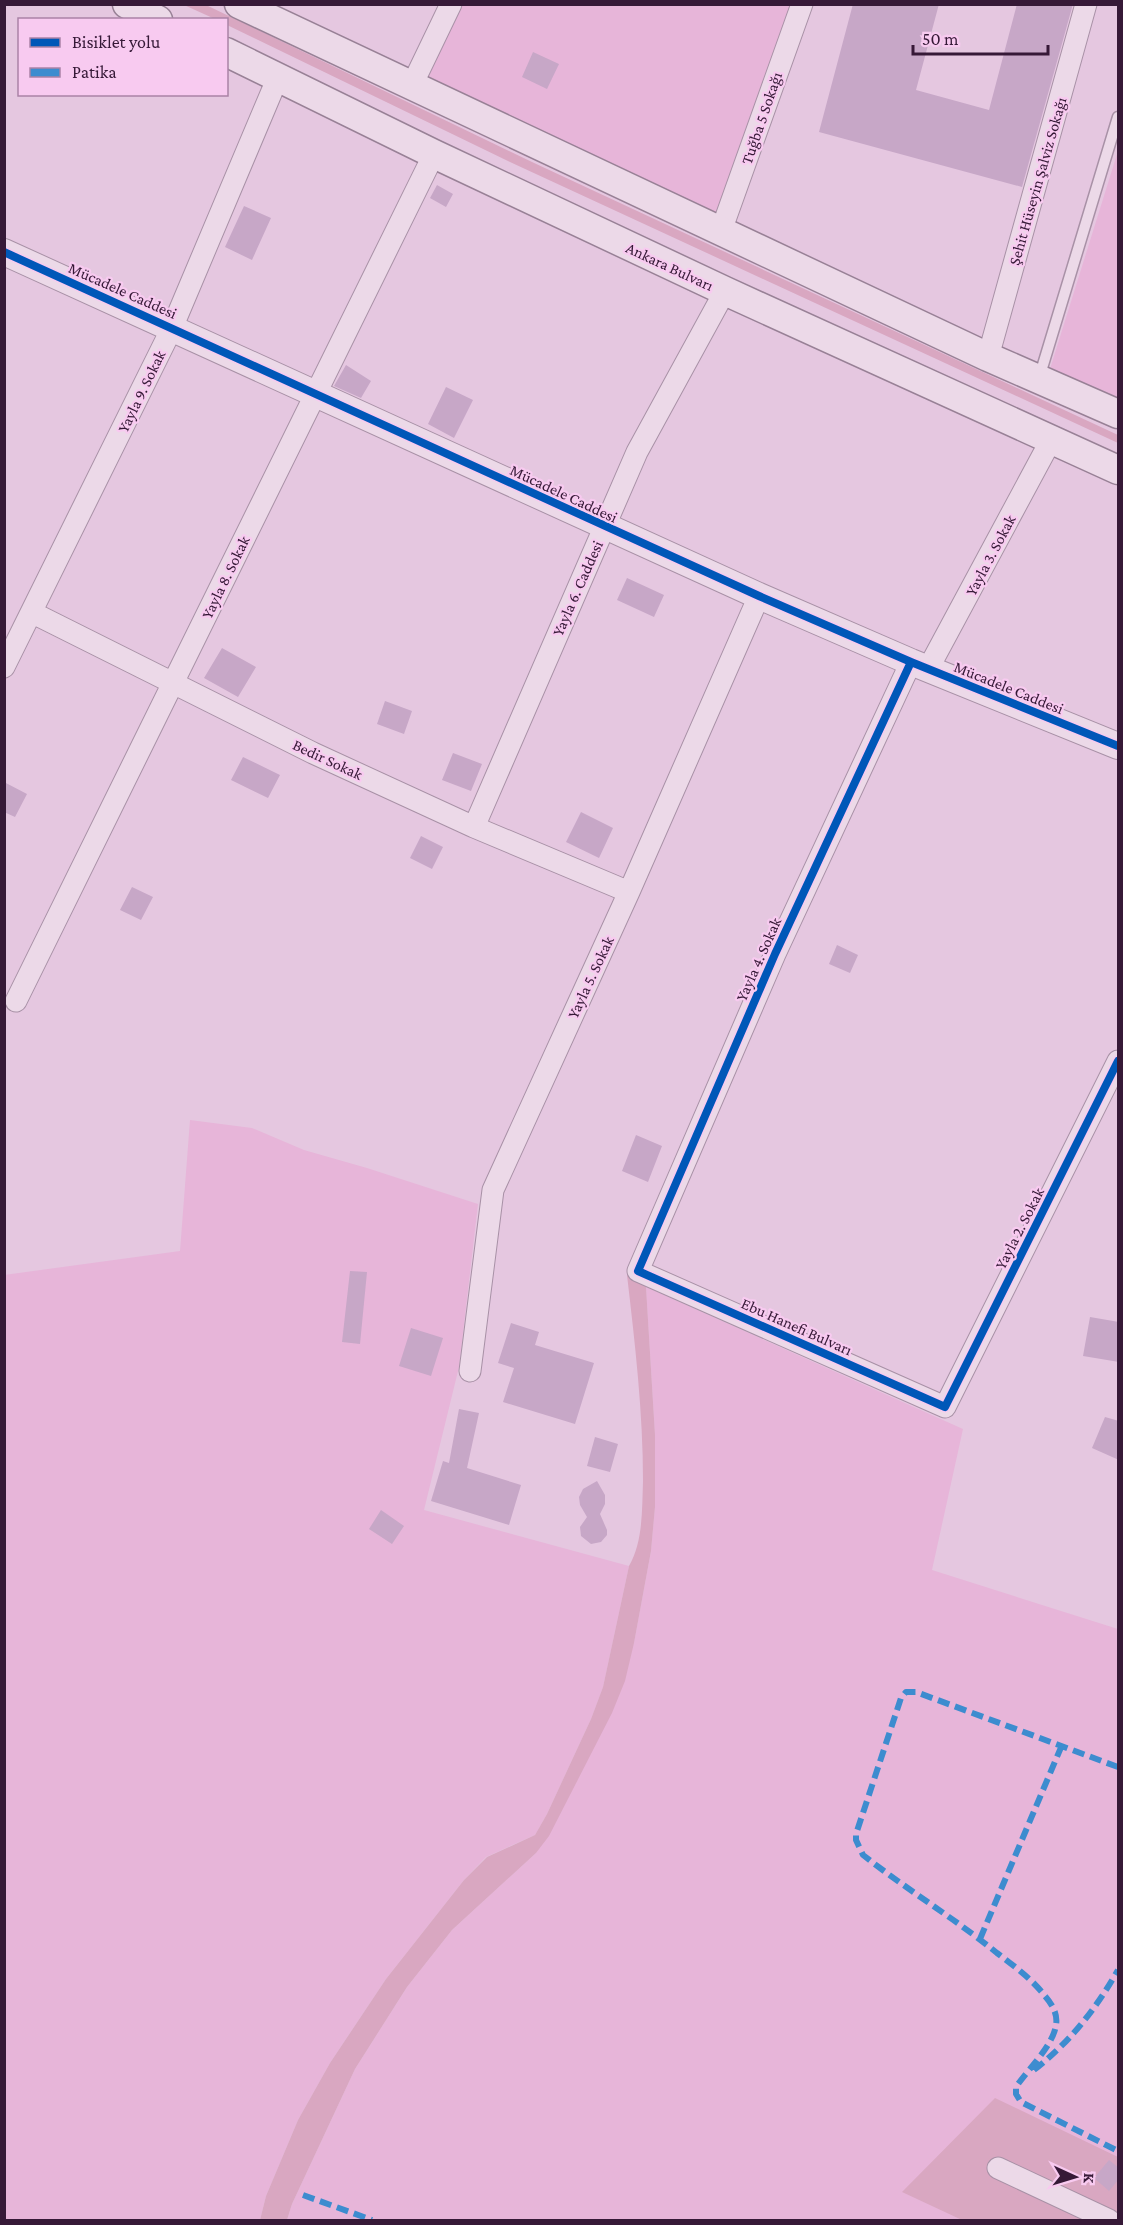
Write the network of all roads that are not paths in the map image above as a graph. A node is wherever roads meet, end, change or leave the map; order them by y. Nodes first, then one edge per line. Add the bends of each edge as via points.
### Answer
1 (127, 4) edge
2 (239, 4) edge
3 (451, 4) edge
4 (802, 4) edge
5 (1086, 4) edge
6 (154, 18) edge
7 (228, 53) edge
8 (278, 77) junction
9 (412, 86) junction
10 (1119, 117) edge
11 (434, 153) junction
12 (721, 231) junction
13 (4, 252) edge
14 (725, 291) junction
15 (172, 328) junction
16 (988, 357) junction
17 (1038, 379) junction
18 (315, 392) junction
19 (1119, 414) edge
20 (1051, 440) junction
21 (1119, 470) edge
22 (604, 527) junction
23 (759, 596) junction
24 (33, 613) junction
25 (920, 665) junction
26 (4, 667) edge
27 (174, 682) junction
28 (1119, 746) edge
29 (474, 826) junction
30 (629, 892) junction
31 (16, 1001) dead end
32 (1119, 1061) edge
33 (638, 1270) joint
34 (470, 1371) dead end
35 (945, 1407) joint
36 (998, 2168) dead end
37 (1109, 2220) edge

1 - 6 main road
2 - 9 main road
3 - 9 street
4 - 12 street, Tuğba 5 Sokağı
5 - 16 street, Şehit Hüseyin Şalviz Sokağı
7 - 8 main road, Ankara Bulvarı
8 - 11 main road, Ankara Bulvarı
8 - 15 street, Yayla 9. Sokak
9 - 12 main road
10 - 17 lane
11 - 14 main road, Ankara Bulvarı
11 - 18 street, Yayla 8. Sokak
12 - 16 main road
13 - 15 street, Mücadele Caddesi
14 - 20 main road, Ankara Bulvarı
14 - 22 street, Yayla 6. Caddesi via 637,452
15 - 18 street, Mücadele Caddesi
15 - 24 street, Yayla 9. Sokak
16 - 17 main road
17 - 19 main road
18 - 22 street, Mücadele Caddesi
18 - 27 street, Yayla 8. Sokak
20 - 21 main road, Ankara Bulvarı
20 - 25 street, Yayla 3. Sokak
22 - 23 street, Mücadele Caddesi
22 - 29 street, Yayla 6. Caddesi
23 - 25 street, Mücadele Caddesi
23 - 30 street, Yayla 5. Sokak
24 - 26 street, Yayla 9. Sokak
24 - 27 street, Bedir Sokak
25 - 28 street, Mücadele Caddesi
25 - 33 street, Yayla 4. Sokak via 775,954
27 - 29 street, Bedir Sokak via 314,753
27 - 31 street, Yayla 8. Sokak
29 - 30 street, Bedir Sokak
30 - 34 street, Yayla 5. Sokak via 493,1190
32 - 35 street, Yayla 2. Sokak
33 - 35 street, Ebu Hanefi Bulvarı
36 - 37 street

